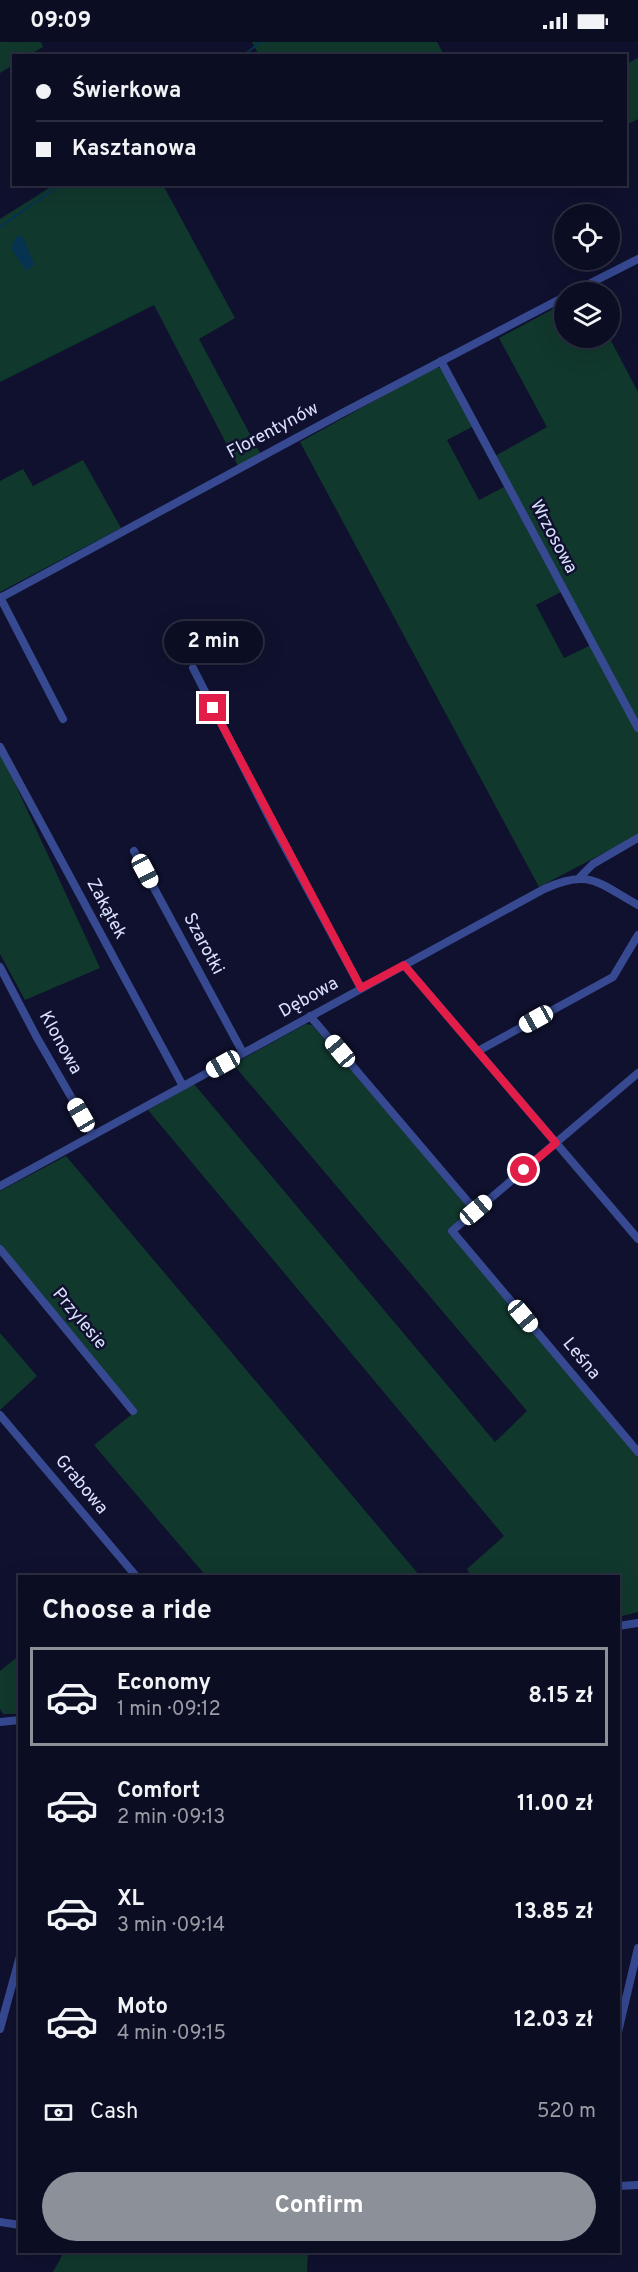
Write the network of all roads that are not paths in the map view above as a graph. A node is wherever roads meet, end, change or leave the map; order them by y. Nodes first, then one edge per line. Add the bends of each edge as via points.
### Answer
1 (637, 262) edge
2 (594, 282) edge
3 (554, 302) edge
4 (441, 361) junction
5 (0, 597) edge
6 (193, 669) dead end
7 (63, 719) dead end
8 (638, 728) edge
9 (0, 747) edge
10 (638, 838) edge
11 (134, 851) dead end
12 (580, 878) junction
13 (638, 905) edge
14 (638, 935) edge
15 (404, 965) junction
16 (0, 967) edge
17 (361, 988) junction
18 (310, 1016) junction
19 (478, 1051) junction
20 (243, 1053) junction
21 (638, 1072) edge
22 (183, 1086) junction
23 (93, 1135) junction
24 (556, 1143) junction
25 (0, 1186) edge
26 (476, 1210) junction
27 (638, 1239) edge
28 (0, 1249) edge
29 (133, 1411) dead end
30 (0, 1415) edge
31 (638, 1452) edge
32 (135, 1575) edge
33 (638, 1623) edge
34 (620, 1626) edge
35 (18, 1720) edge
36 (0, 1722) edge
37 (638, 1948) edge
38 (18, 1963) edge
39 (620, 2024) edge
40 (0, 2029) edge
41 (638, 2185) edge
42 (620, 2186) edge
43 (0, 2222) edge
44 (18, 2225) edge

1 - 2 street
3 - 4 street, Florentynów
4 - 5 street, Florentynów
4 - 8 street, Wrzosowa
5 - 7 street
6 - 17 street
9 - 22 street, Zakątek
10 - 12 street via 593,864
11 - 20 street, Szarotki
12 - 13 street
12 - 15 street, Dębowa via 565,879 544,889
14 - 19 street via 613,977
15 - 17 street, Dębowa
15 - 19 street
16 - 23 street, Klonowa
17 - 18 street, Dębowa
18 - 20 street, Dębowa
18 - 26 street
19 - 24 street
20 - 22 street, Dębowa
21 - 24 street
22 - 23 street, Dębowa
23 - 25 street, Dębowa
24 - 26 street
24 - 27 street
26 - 31 street, Leśna via 452,1231
28 - 29 street, Przylesie
30 - 32 street, Grabowa
33 - 34 street
35 - 36 street
37 - 39 street
38 - 40 street
41 - 42 street
43 - 44 street

